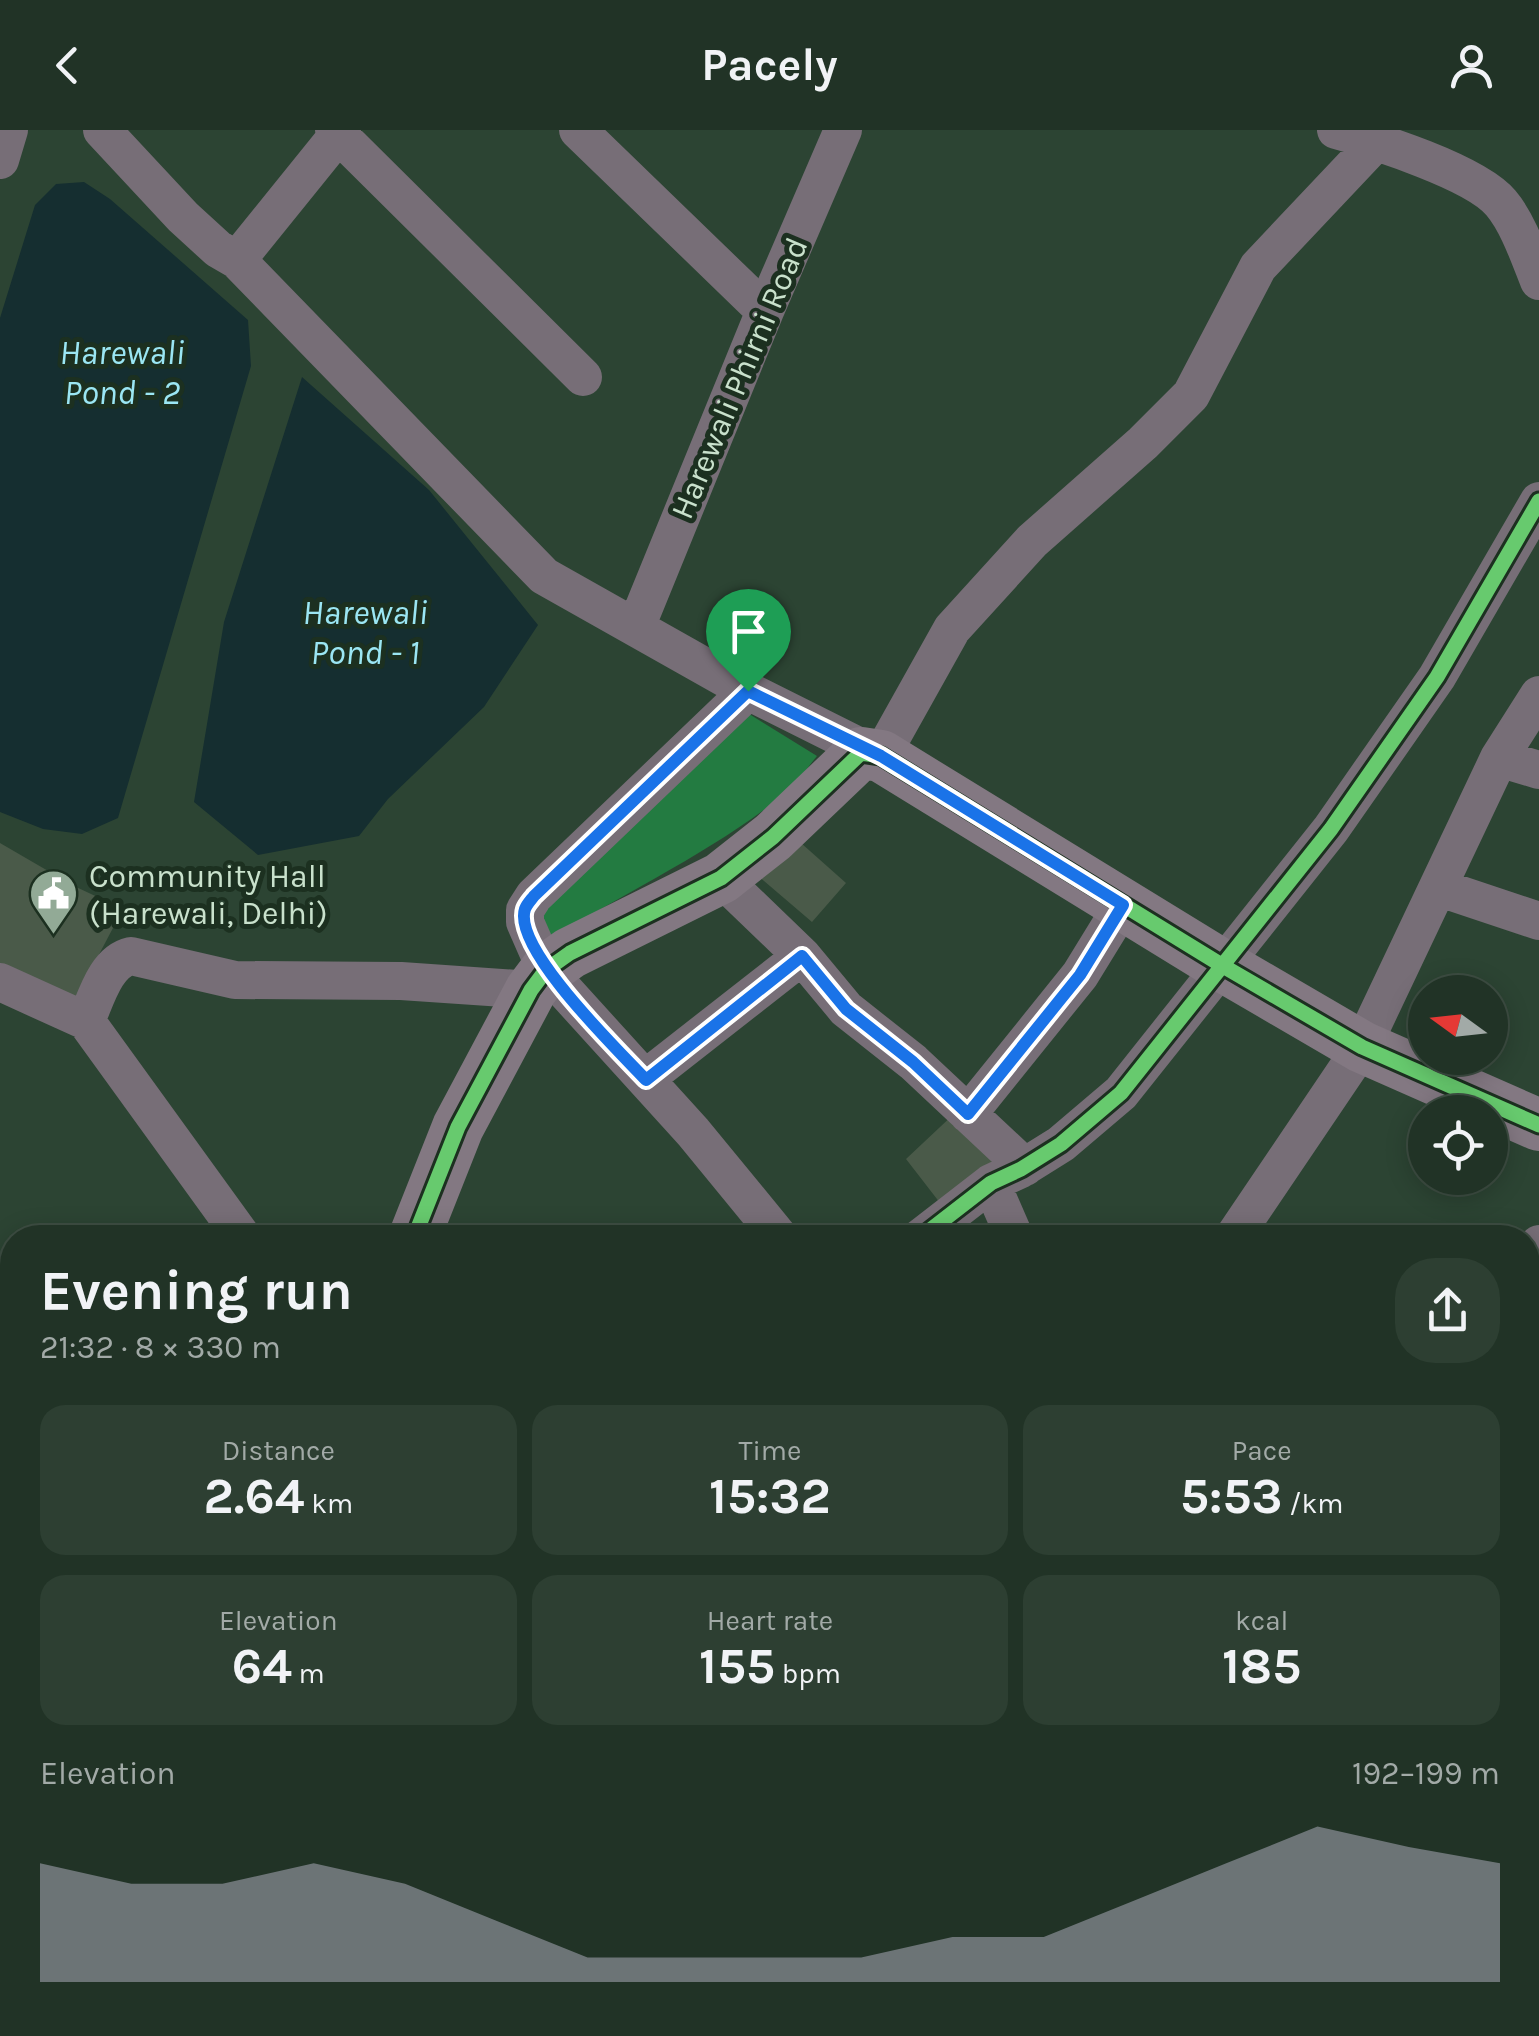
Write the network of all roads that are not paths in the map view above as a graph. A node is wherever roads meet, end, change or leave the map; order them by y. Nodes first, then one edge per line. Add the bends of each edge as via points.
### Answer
1 (9, 130) edge
2 (102, 130) edge
3 (578, 130) edge
4 (843, 130) edge
5 (1336, 130) edge
6 (338, 131) edge
7 (1377, 141) junction
8 (0, 160) edge
9 (237, 260) junction
10 (1539, 281) edge
11 (764, 311) junction
12 (584, 377) dead end
13 (1539, 501) edge
14 (636, 627) junction
15 (748, 691) junction
16 (1539, 695) edge
17 (871, 754) junction
18 (1499, 758) junction
19 (1539, 770) edge
20 (721, 878) junction
21 (1440, 888) junction
22 (1123, 905) junction
23 (1539, 921) edge
24 (802, 956) junction
25 (1223, 966) junction
26 (538, 980) junction
27 (0, 982) edge
28 (86, 1021) junction
29 (1362, 1047) junction
30 (646, 1080) junction
31 (968, 1114) junction
32 (1539, 1125) edge
33 (1008, 1175) junction
34 (235, 1225) edge
35 (419, 1225) edge
36 (769, 1225) edge
37 (938, 1225) edge
38 (1014, 1225) edge
39 (1242, 1225) edge

1 - 8 street
2 - 9 street via 183,217
3 - 11 street
4 - 11 street, Harewali Phirni Road
5 - 7 street
6 - 9 street
6 - 12 street
7 - 10 street via 1493,194
7 - 17 street via 1258,267 1191,395 1032,541 952,629
9 - 14 street via 544,576
11 - 14 street, Harewali Phirni Road
13 - 25 street via 1437,677 1331,829
14 - 15 street
15 - 17 street
15 - 26 street via 534,896 525,922
16 - 18 street
17 - 20 street
17 - 22 street
18 - 19 street
18 - 21 street
20 - 24 street
20 - 26 street via 570,953
21 - 23 street
21 - 29 street
22 - 25 street
22 - 31 street via 1080,975
24 - 30 street
24 - 31 street via 846,1009
25 - 29 street
25 - 33 street via 1121,1093 1060,1144
26 - 28 street via 236,980 131,956 110,970
26 - 30 street
26 - 35 street via 458,1127
27 - 28 street
28 - 34 street
29 - 32 street
29 - 39 street
30 - 36 street
31 - 33 street
33 - 37 street
33 - 38 street

